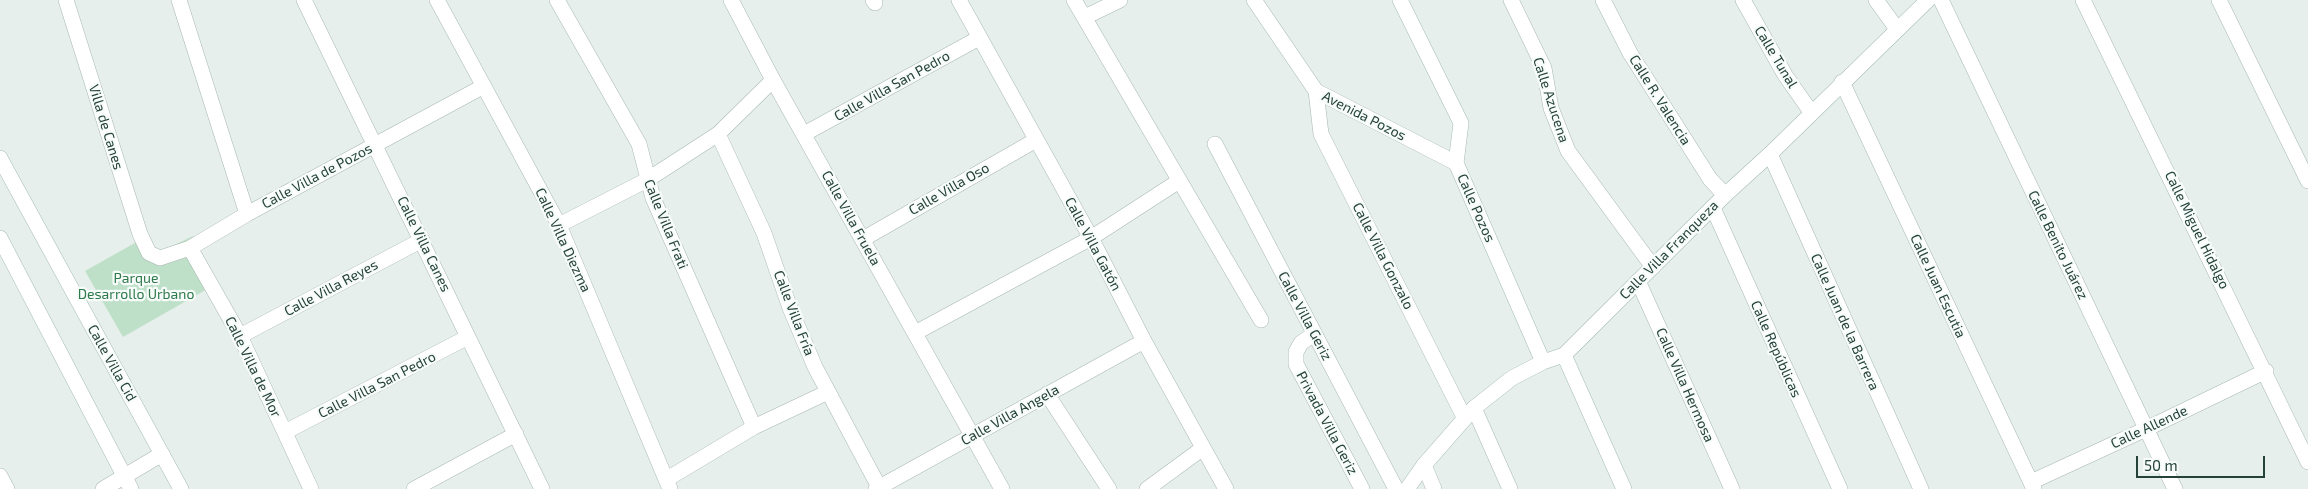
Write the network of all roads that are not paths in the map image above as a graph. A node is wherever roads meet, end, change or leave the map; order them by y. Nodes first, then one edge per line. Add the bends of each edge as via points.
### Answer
1 (66, 0) edge
2 (179, 0) edge
3 (304, 0) edge
4 (437, 0) edge
5 (557, 0) edge
6 (732, 0) edge
7 (959, 0) edge
8 (1074, 0) edge
9 (1120, 0) edge
10 (1254, 0) edge
11 (1400, 0) edge
12 (1510, 0) edge
13 (1603, 0) edge
14 (1744, 0) edge
15 (1876, 0) edge
16 (1928, 0) edge
17 (1941, 0) edge
18 (2083, 0) edge
19 (2219, 0) edge
20 (1085, 17) junction
21 (1897, 29) junction
22 (979, 38) junction
23 (773, 80) junction
24 (1842, 82) junction
25 (484, 86) junction
26 (1316, 91) junction
27 (1811, 112) junction
28 (718, 134) junction
29 (804, 134) junction
30 (1036, 140) junction
31 (376, 144) junction
32 (1216, 144) dead end
33 (1770, 154) junction
34 (0, 158) edge
35 (1456, 162) junction
36 (647, 180) junction
37 (2308, 180) edge
38 (1179, 181) junction
39 (1725, 195) junction
40 (1713, 208) junction
41 (247, 214) junction
42 (559, 225) junction
43 (0, 238) edge
44 (1091, 238) junction
45 (863, 239) junction
46 (422, 240) junction
47 (190, 248) junction
48 (149, 253) joint
49 (1653, 266) junction
50 (1638, 281) junction
51 (1260, 320) dead end
52 (915, 333) junction
53 (1314, 334) junction
54 (240, 336) junction
55 (468, 337) junction
56 (1144, 341) junction
57 (1564, 355) junction
58 (1542, 362) junction
59 (2266, 371) junction
60 (828, 392) junction
61 (1047, 394) junction
62 (1469, 412) junction
63 (754, 428) junction
64 (2146, 429) junction
65 (285, 432) junction
66 (516, 434) junction
67 (973, 435) junction
68 (1203, 448) junction
69 (162, 454) junction
70 (2308, 462) edge
71 (1424, 465) junction
72 (0, 476) edge
73 (128, 483) edge
74 (902, 483) edge
75 (668, 484) edge
76 (2032, 485) edge
77 (878, 488) edge
78 (7, 489) edge
79 (103, 489) edge
80 (182, 489) edge
81 (311, 489) edge
82 (414, 489) edge
83 (542, 489) edge
84 (1002, 489) edge
85 (1109, 489) edge
86 (1148, 489) edge
87 (1226, 489) edge
88 (1362, 489) edge
89 (1396, 489) edge
90 (1407, 489) edge
91 (1434, 489) edge
92 (1510, 489) edge
93 (1624, 489) edge
94 (1732, 489) edge
95 (1840, 489) edge
96 (1921, 489) edge
97 (2175, 489) edge

1 - 48 street, Villa de Canes via 140,234
2 - 41 street
3 - 31 street, Calle Villa Canes
4 - 25 street, Calle Villa Diezma
5 - 36 street, Calle Villa Frati via 639,144
6 - 23 street, Calle Villa Fruela
7 - 22 street, Calle Villa Gatón
8 - 20 street
9 - 20 street
10 - 26 street, Avenida Pozos
11 - 35 street, Calle Pozos via 1461,123
12 - 49 street, Calle Azucena via 1544,68 1551,108 1568,151
13 - 39 street, Calle R. Valencia via 1636,61 1710,180
14 - 27 street, Calle Tunal via 1785,75
15 - 21 street
16 - 21 street, Calle Villa Franqueza
17 - 64 street, Calle Benito Juárez
18 - 59 street, Calle Miguel Hidalgo
19 - 37 street
20 - 38 street
21 - 24 street, Calle Villa Franqueza
22 - 29 street, Calle Villa San Pedro
22 - 30 street, Calle Villa Gatón
23 - 28 street
23 - 29 street, Calle Villa Fruela
24 - 27 street, Calle Villa Franqueza
24 - 76 street, Calle Juan Escutia
25 - 31 street, Calle Villa de Pozos
25 - 42 street, Calle Villa Diezma
26 - 35 street, Avenida Pozos
26 - 62 street, Calle Villa Gonzalo via 1321,134
27 - 33 street, Calle Villa Franqueza
28 - 36 street
28 - 60 street, Calle Villa Fría via 764,233 790,308
29 - 45 street, Calle Villa Fruela
30 - 44 street, Calle Villa Gatón
30 - 45 street, Calle Villa Oso
31 - 41 street, Calle Villa de Pozos
31 - 46 street, Calle Villa Canes
32 - 53 street, Calle Villa Geriz
33 - 39 street, Calle Villa Franqueza
33 - 96 street, Calle Juan de la Barrera
34 - 69 street, Calle Villa Cid
35 - 58 street, Calle Pozos
36 - 42 street
36 - 63 street, Calle Villa Frati
38 - 44 street
38 - 51 street
39 - 40 street, Calle Villa Franqueza
40 - 49 street, Calle Villa Franqueza
40 - 95 street, Calle Repúblicas
41 - 47 street, Calle Villa de Pozos
42 - 75 street, Calle Villa Diezma
43 - 73 street
44 - 52 street
44 - 56 street, Calle Villa Gatón
45 - 52 street, Calle Villa Fruela
46 - 54 street, Calle Villa Reyes
46 - 55 street, Calle Villa Canes
47 - 48 street, Calle Villa de Pozos via 160,258
47 - 54 street, Calle Villa de Mor
49 - 50 street, Calle Villa Franqueza
50 - 57 street, Calle Villa Franqueza
50 - 94 street, Calle Villa Hermosa
52 - 67 street, Calle Villa Fruela
53 - 88 street, Privada Villa Geriz via 1301,343 1296,352 1296,364
53 - 89 street, Calle Villa Geriz
54 - 65 street, Calle Villa de Mor
55 - 65 street, Calle Villa San Pedro
55 - 66 street, Calle Villa Canes
56 - 61 street, Calle Villa Angela
56 - 68 street, Calle Villa Gatón
57 - 58 street, Calle Villa Franqueza
57 - 93 street
58 - 62 street, Calle Villa Franqueza via 1512,378
59 - 64 street, Calle Allende
59 - 70 street, Calle Miguel Hidalgo
60 - 63 street
60 - 77 street, Calle Villa Fría
61 - 67 street, Calle Villa Angela
61 - 85 street
62 - 71 street, Calle Villa Franqueza
62 - 92 street
63 - 75 street
64 - 76 street, Calle Allende
64 - 97 street, Calle Benito Juárez
65 - 81 street, Calle Villa de Mor
66 - 82 street
66 - 83 street, Calle Villa Canes
67 - 74 street, Calle Villa Angela
67 - 84 street, Calle Villa Fruela
68 - 86 street
68 - 87 street, Calle Villa Gatón
69 - 73 street
69 - 80 street, Calle Villa Cid
71 - 90 street, Calle Villa Franqueza
71 - 91 street
72 - 78 street
73 - 79 street
74 - 77 street, Calle Villa Angela

